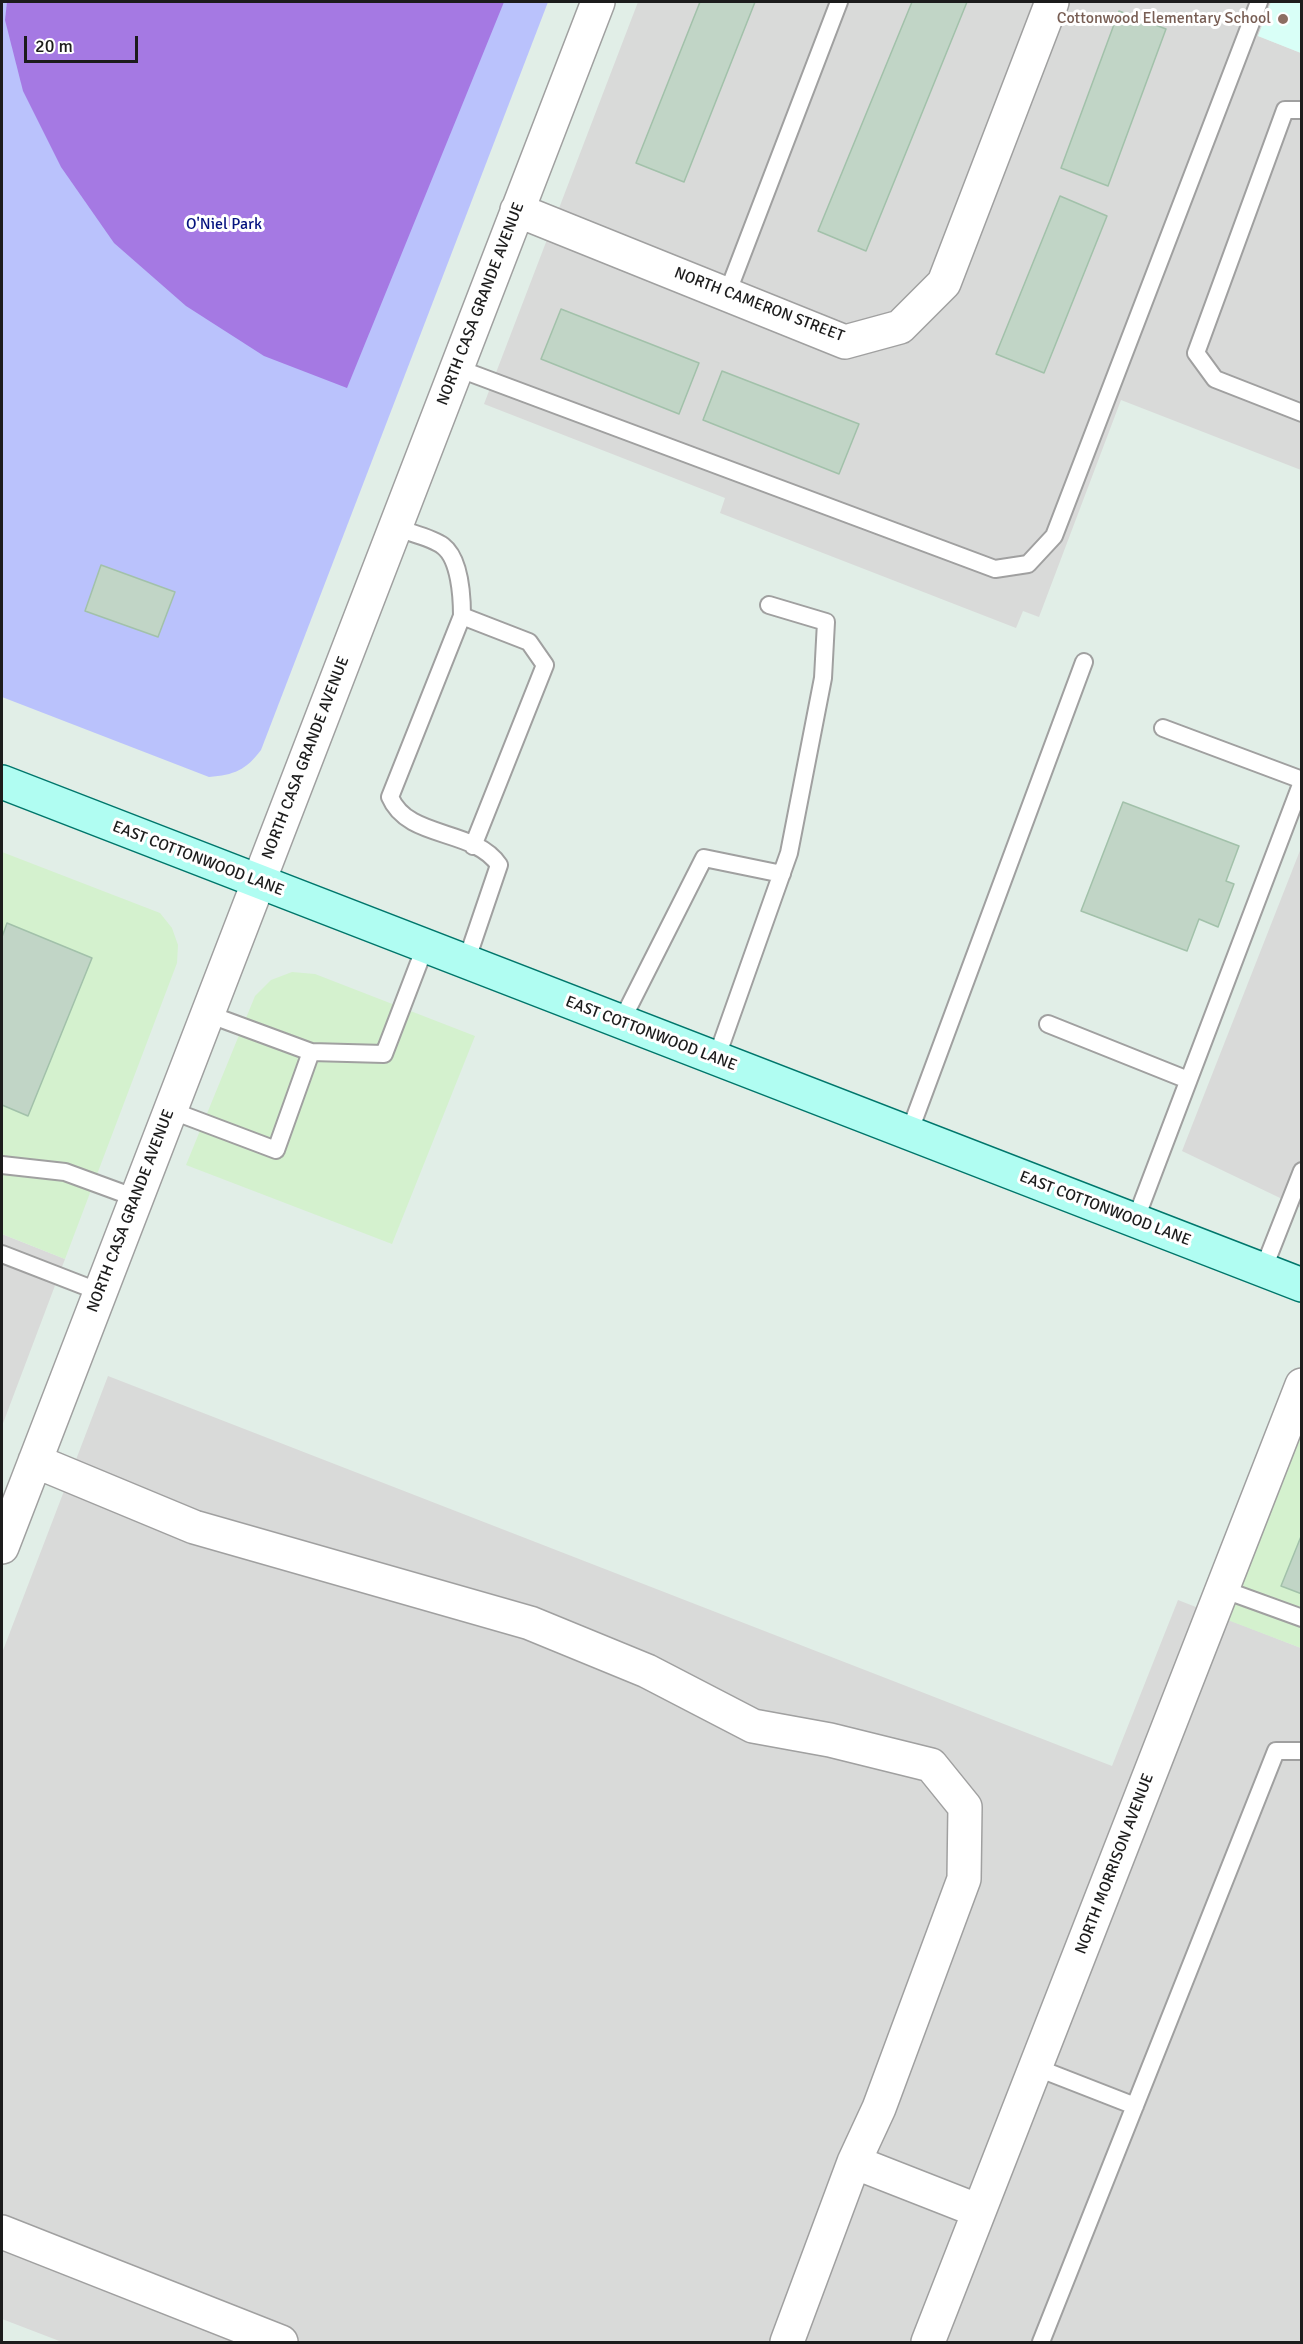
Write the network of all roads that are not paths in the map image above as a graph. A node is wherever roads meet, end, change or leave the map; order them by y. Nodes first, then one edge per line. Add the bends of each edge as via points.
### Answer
1 (598, 2) edge
2 (839, 2) edge
3 (1052, 2) edge
4 (1259, 2) edge
5 (1302, 110) edge
6 (517, 210) junction
7 (727, 294) junction
8 (457, 368) junction
9 (1302, 413) edge
10 (395, 527) junction
11 (769, 605) dead end
12 (462, 616) junction
13 (1084, 662) dead end
14 (1163, 728) dead end
15 (1302, 781) edge
16 (2, 782) edge
17 (473, 846) junction
18 (782, 874) junction
19 (258, 882) junction
20 (425, 947) junction
21 (466, 962) junction
22 (208, 1014) junction
23 (621, 1022) junction
24 (1048, 1024) dead end
25 (311, 1052) junction
26 (716, 1059) junction
27 (1188, 1080) junction
28 (170, 1110) junction
29 (909, 1133) junction
30 (2, 1165) edge
31 (1302, 1171) edge
32 (136, 1198) junction
33 (1135, 1221) junction
34 (2, 1254) edge
35 (1263, 1270) junction
36 (1302, 1285) edge
37 (100, 1292) junction
38 (1302, 1384) edge
39 (35, 1461) junction
40 (2, 1547) edge
41 (1222, 1589) junction
42 (1302, 1618) edge
43 (1302, 1751) edge
44 (1035, 2067) junction
45 (1135, 2106) junction
46 (854, 2162) junction
47 (979, 2211) junction
48 (2, 2232) edge
49 (281, 2343) edge
50 (787, 2343) edge
51 (928, 2343) edge
52 (1041, 2343) edge

1 - 6 street, NORTH CASA GRANDE AVENUE
2 - 7 lane
3 - 7 street, NORTH CAMERON STREET via 944,283 900,327 845,342
4 - 8 lane via 1054,536 1028,564 995,570
5 - 9 lane via 1285,110 1196,353 1215,379
6 - 7 street, NORTH CAMERON STREET
6 - 8 street, NORTH CASA GRANDE AVENUE
8 - 10 street, NORTH CASA GRANDE AVENUE
10 - 12 lane via 444,546 456,567
10 - 19 street, NORTH CASA GRANDE AVENUE
11 - 18 lane via 826,622 823,678
12 - 17 lane via 529,642 544,665
12 - 17 lane via 390,797 395,810 409,820
13 - 29 lane
14 - 15 lane
15 - 27 lane
16 - 19 main road, EAST COTTONWOOD LANE
17 - 21 lane via 492,856 499,865
18 - 23 lane via 704,858
18 - 26 lane
19 - 20 main road, EAST COTTONWOOD LANE
19 - 22 street, NORTH CASA GRANDE AVENUE
20 - 21 main road, EAST COTTONWOOD LANE
20 - 25 lane via 384,1054
21 - 23 main road, EAST COTTONWOOD LANE
22 - 25 lane
22 - 28 street, NORTH CASA GRANDE AVENUE
23 - 26 main road, EAST COTTONWOOD LANE
24 - 27 lane
25 - 28 lane via 276,1150
26 - 29 main road, EAST COTTONWOOD LANE
27 - 33 lane
28 - 32 street, NORTH CASA GRANDE AVENUE
29 - 33 main road, EAST COTTONWOOD LANE
30 - 32 lane via 65,1172
31 - 35 lane
32 - 37 street, NORTH CASA GRANDE AVENUE
33 - 35 main road, EAST COTTONWOOD LANE
34 - 37 lane
35 - 36 main road, EAST COTTONWOOD LANE
37 - 39 street, NORTH CASA GRANDE AVENUE
38 - 41 street, NORTH MORRISON AVENUE
39 - 40 street, NORTH CASA GRANDE AVENUE
39 - 46 street via 194,1527 530,1623 647,1671 753,1726 931,1765 965,1808 964,1879 879,2108
41 - 42 lane
41 - 44 street, NORTH MORRISON AVENUE
43 - 45 lane via 1276,1751
44 - 45 lane
44 - 47 street, NORTH MORRISON AVENUE
45 - 52 lane
46 - 47 street
46 - 50 street
47 - 51 street, NORTH MORRISON AVENUE
48 - 49 street

